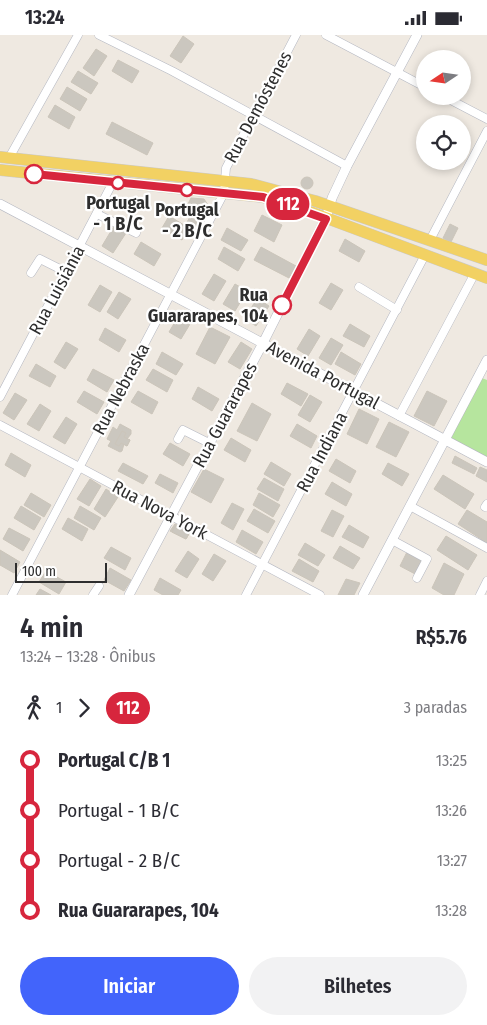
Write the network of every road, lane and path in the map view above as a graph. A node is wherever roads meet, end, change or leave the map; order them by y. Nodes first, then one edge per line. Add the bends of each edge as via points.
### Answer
1 (78, 35) edge
2 (99, 35) edge
3 (296, 35) edge
4 (326, 35) edge
5 (417, 35) edge
6 (397, 72) junction
7 (416, 82) edge
8 (460, 105) edge
9 (253, 116) junction
10 (487, 119) edge
11 (487, 131) edge
12 (4, 158) edge
13 (347, 167) junction
14 (1, 172) edge
15 (224, 180) junction
16 (113, 182) junction
17 (224, 193) junction
18 (325, 203) junction
19 (0, 204) edge
20 (97, 214) junction
21 (326, 219) junction
22 (136, 233) dead end
23 (430, 240) junction
24 (80, 246) junction
25 (426, 255) junction
26 (487, 260) edge
27 (66, 272) junction
28 (31, 273) dead end
29 (475, 273) junction
30 (487, 277) edge
31 (359, 287) dead end
32 (172, 295) junction
33 (397, 310) junction
34 (263, 343) junction
35 (487, 360) edge
36 (354, 392) junction
37 (0, 397) edge
38 (399, 416) junction
39 (0, 425) edge
40 (178, 439) dead end
41 (444, 440) junction
42 (209, 443) junction
43 (487, 462) edge
44 (80, 467) junction
45 (410, 507) junction
46 (171, 517) junction
47 (392, 540) junction
48 (487, 548) edge
49 (262, 565) junction
50 (417, 579) dead end
51 (487, 581) edge
52 (99, 586) dead end
53 (12, 595) edge
54 (93, 595) edge
55 (129, 595) edge
56 (246, 595) edge
57 (320, 595) edge
58 (363, 595) edge
59 (480, 595) edge

1 - 12 street
2 - 9 street
3 - 9 street, Rua Demóstenes
4 - 6 street
5 - 6 street, Rua Guararapes
6 - 7 street
6 - 13 street, Rua Guararapes
8 - 10 street
9 - 13 street
9 - 15 street, Rua Demóstenes via 226,168
11 - 23 street
12 - 15 main road
13 - 18 street, Rua Guararapes
14 - 16 main road
15 - 17 street, Rua Nebraska
15 - 18 main road
16 - 17 main road
16 - 20 street, Rua Luisiânia
17 - 21 main road via 263,197
17 - 32 street, Rua Nebraska
18 - 21 street, Rua Guararapes
18 - 23 main road
19 - 24 street, Avenida Portugal
20 - 22 street
20 - 24 street, Rua Luisiânia
21 - 25 main road
21 - 34 street, Rua Guararapes
23 - 26 main road
24 - 27 street, Rua Luisiânia
24 - 32 street, Avenida Portugal
25 - 29 main road
25 - 33 street, Rua Indiana
27 - 28 street via 40,259
27 - 37 street, Rua Luisiânia
29 - 30 main road
29 - 38 street
31 - 33 street
32 - 34 street, Avenida Portugal
32 - 44 street, Rua Nebraska
33 - 36 street, Rua Indiana
34 - 36 street, Avenida Portugal
34 - 42 street, Rua Guararapes
35 - 41 street
36 - 38 street, Avenida Portugal
36 - 49 street, Rua Indiana
38 - 41 street, Avenida Portugal
39 - 44 street, Rua Nova York
40 - 42 street via 183,430
41 - 43 street, Avenida Portugal
41 - 45 street
42 - 46 street, Rua Guararapes
44 - 46 street, Rua Nova York
44 - 53 street, Rua Nebraska
45 - 47 street
45 - 48 street
46 - 49 street, Rua Nova York
46 - 55 street, Rua Guararapes
47 - 50 street via 427,559
47 - 58 street
49 - 56 street, Rua Indiana
49 - 57 street, Rua Nova York
51 - 59 street
52 - 54 street

